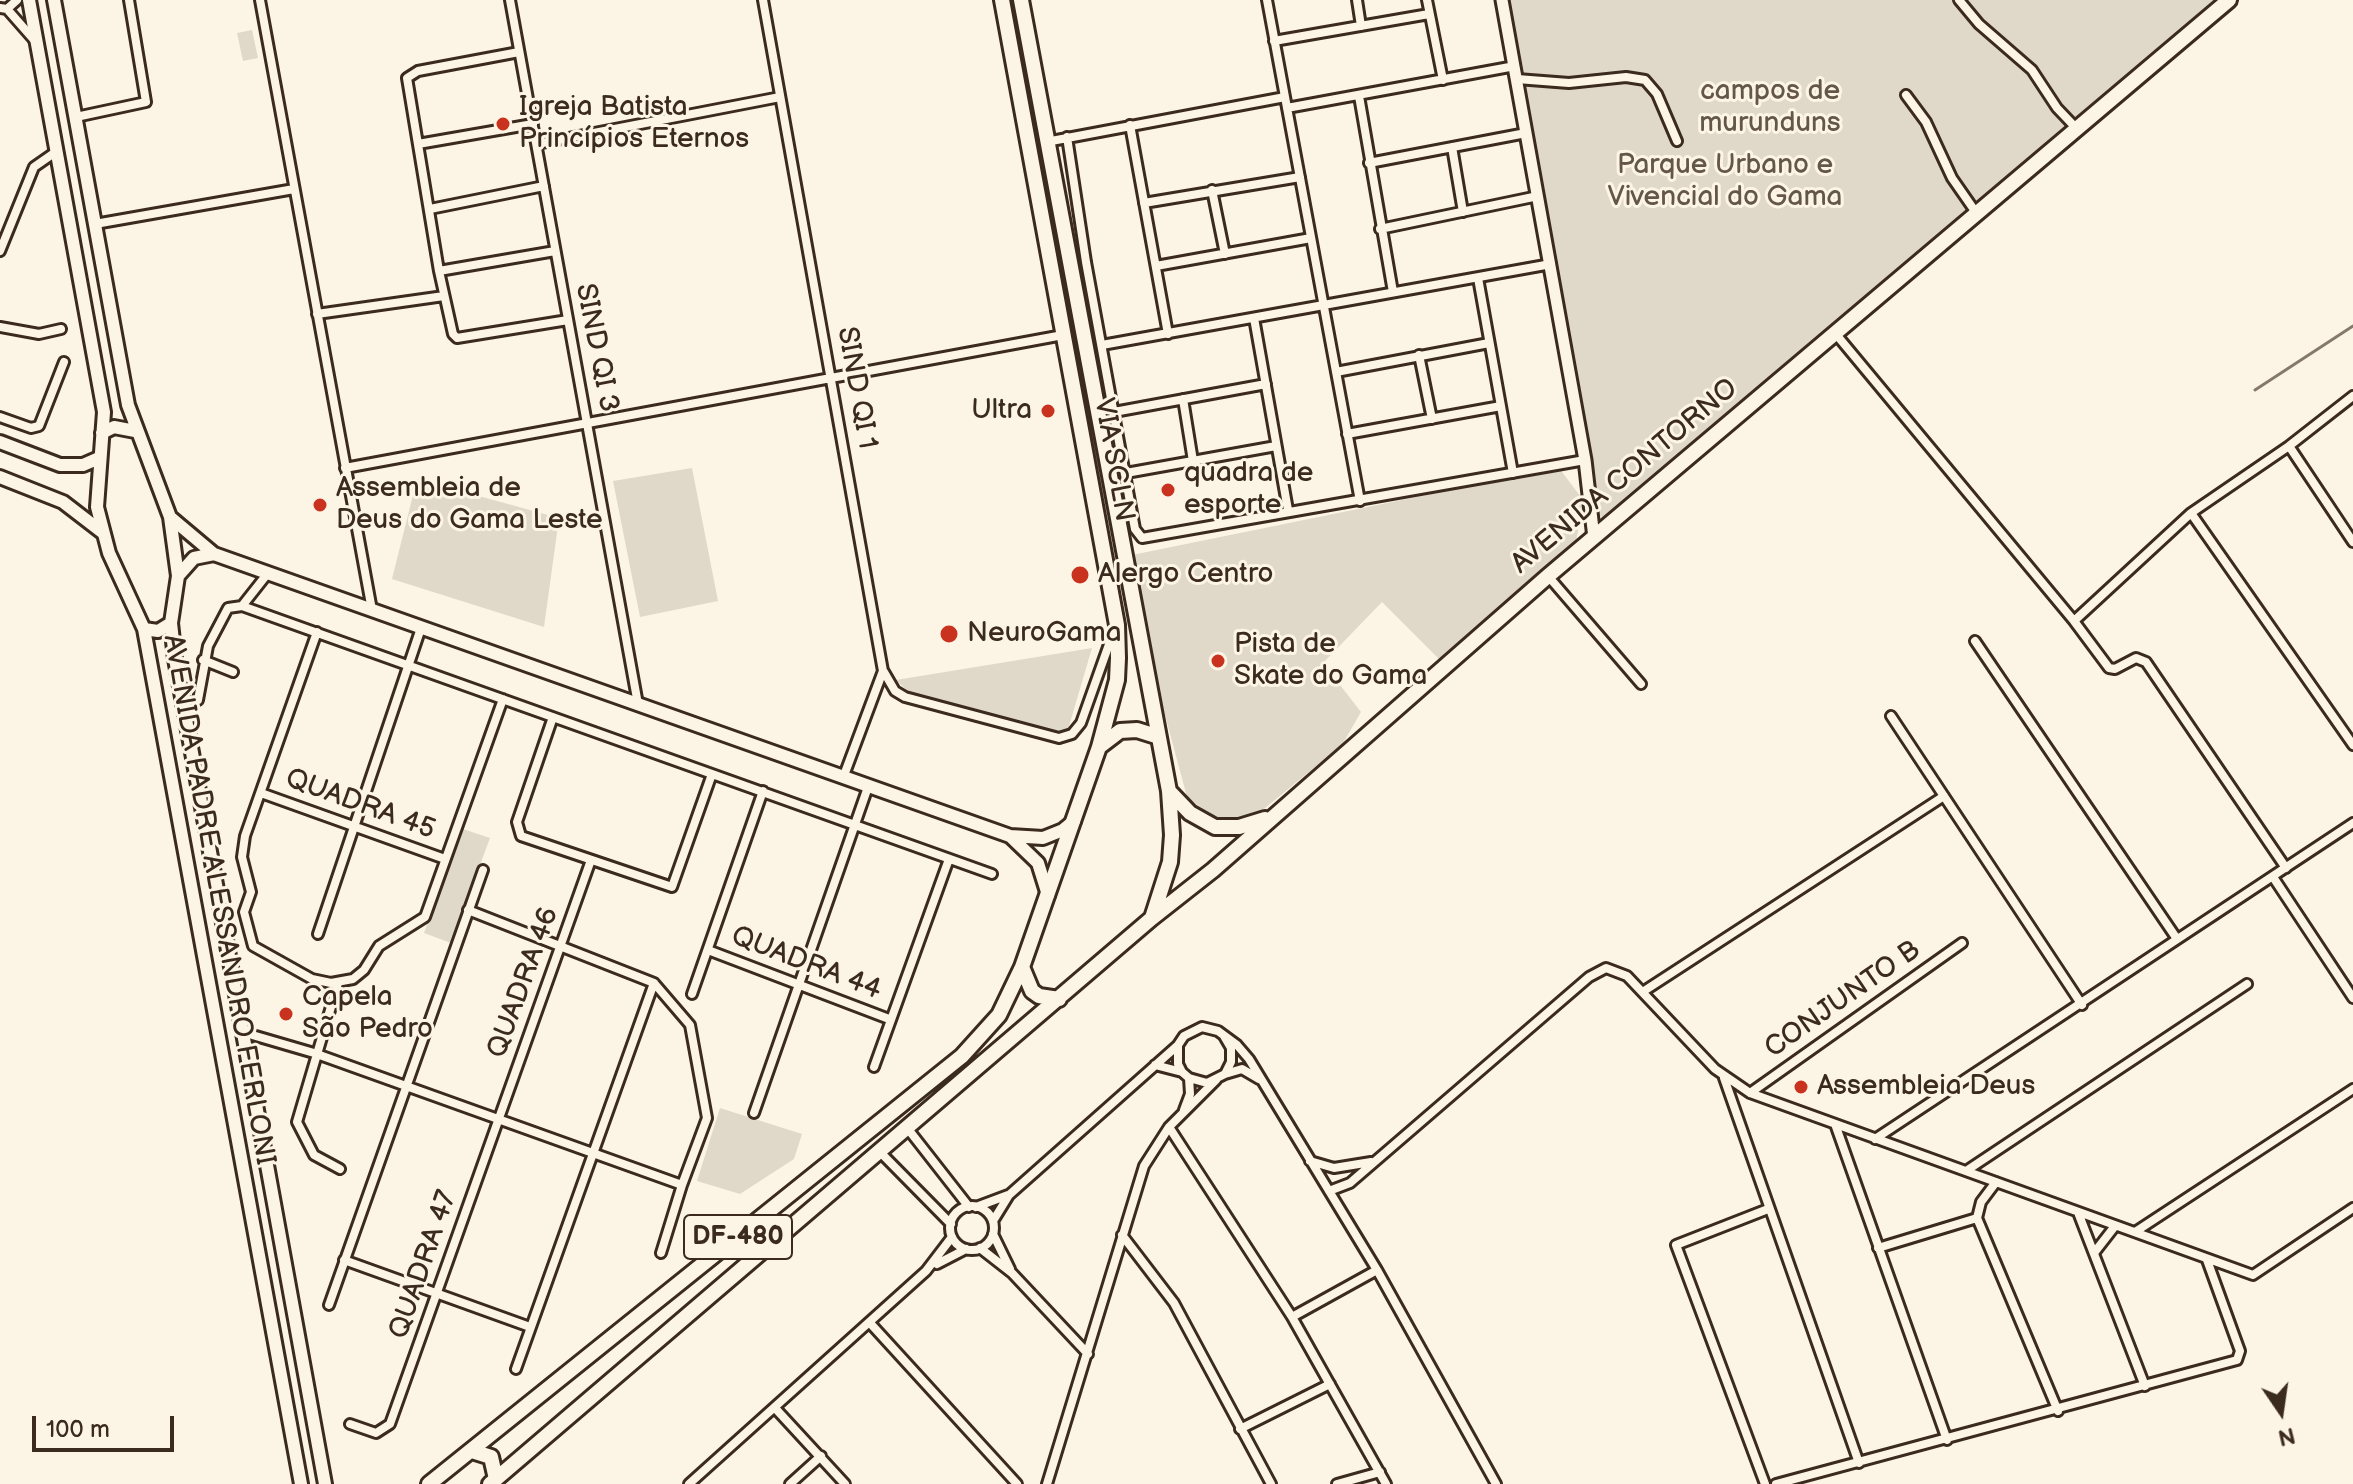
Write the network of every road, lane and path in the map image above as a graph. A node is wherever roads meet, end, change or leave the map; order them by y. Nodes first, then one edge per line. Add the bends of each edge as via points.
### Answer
1 (17, 0) edge
2 (29, 0) edge
3 (54, 0) edge
4 (129, 0) edge
5 (260, 0) edge
6 (510, 0) edge
7 (763, 0) edge
8 (1267, 0) edge
9 (1357, 0) edge
10 (1427, 0) edge
11 (1502, 0) edge
12 (1959, 0) edge
13 (2229, 0) edge
14 (1021, 2) edge
15 (1003, 3) edge
16 (3, 9) edge
17 (1429, 14) junction
18 (1026, 24) junction
19 (1361, 26) junction
20 (1007, 28) junction
21 (1274, 41) junction
22 (37, 43) junction
23 (519, 52) junction
24 (1515, 66) junction
25 (1517, 79) junction
26 (1443, 80) junction
27 (1906, 95) dead end
28 (1359, 96) junction
29 (780, 97) junction
30 (1285, 97) junction
31 (1287, 108) junction
32 (76, 117) junction
33 (533, 124) junction
34 (1130, 125) junction
35 (2077, 129) junction
36 (1526, 133) junction
37 (79, 135) junction
38 (1067, 137) junction
39 (1677, 141) dead end
40 (1046, 142) junction
41 (418, 144) junction
42 (537, 144) junction
43 (56, 145) junction
44 (1452, 147) junction
45 (1369, 163) junction
46 (84, 165) junction
47 (61, 170) junction
48 (1300, 177) junction
49 (544, 186) junction
50 (294, 189) junction
51 (1212, 190) junction
52 (1538, 196) junction
53 (1144, 203) junction
54 (430, 209) junction
55 (1463, 212) junction
56 (1977, 214) junction
57 (95, 224) junction
58 (1380, 229) junction
59 (2, 237) edge
60 (1311, 238) junction
61 (0, 251) edge
62 (555, 251) junction
63 (1225, 254) junction
64 (1551, 264) junction
65 (1156, 266) junction
66 (439, 271) junction
67 (1478, 278) junction
68 (1393, 292) junction
69 (444, 296) junction
70 (1323, 304) junction
71 (317, 314) junction
72 (1254, 318) junction
73 (568, 320) junction
74 (0, 327) edge
75 (61, 329) dead end
76 (1835, 333) junction
77 (1168, 334) junction
78 (1063, 335) junction
79 (1489, 343) junction
80 (1102, 345) junction
81 (1419, 355) junction
82 (64, 362) dead end
83 (1336, 372) junction
84 (832, 380) junction
85 (1266, 384) junction
86 (2353, 396) edge
87 (1183, 399) junction
88 (1501, 406) junction
89 (1114, 412) junction
90 (0, 417) edge
91 (1432, 419) junction
92 (588, 424) junction
93 (135, 431) junction
94 (102, 433) junction
95 (1347, 434) junction
96 (0, 442) edge
97 (1276, 446) junction
98 (2289, 446) junction
99 (99, 458) junction
100 (1585, 460) junction
101 (1193, 461) junction
102 (345, 468) junction
103 (1126, 473) junction
104 (1513, 473) junction
105 (0, 477) edge
106 (1360, 501) junction
107 (1288, 510) junction
108 (2191, 513) junction
109 (170, 517) junction
110 (102, 532) junction
111 (1594, 538) junction
112 (2353, 542) edge
113 (214, 554) junction
114 (1122, 557) junction
115 (1105, 562) junction
116 (268, 573) junction
117 (178, 576) junction
118 (1548, 576) junction
119 (1128, 584) junction
120 (1109, 586) junction
121 (242, 606) junction
122 (372, 610) junction
123 (2074, 621) junction
124 (171, 623) junction
125 (1117, 625) junction
126 (421, 628) junction
127 (144, 629) junction
128 (317, 632) junction
129 (1975, 641) dead end
130 (203, 660) junction
131 (411, 666) junction
132 (883, 671) junction
133 (233, 672) dead end
134 (1641, 684) dead end
135 (503, 699) junction
136 (198, 700) dead end
137 (638, 704) junction
138 (1891, 716) dead end
139 (553, 717) junction
140 (1156, 736) junction
141 (2353, 745) edge
142 (1099, 747) junction
143 (194, 763) junction
144 (170, 767) junction
145 (712, 774) junction
146 (843, 778) junction
147 (868, 787) junction
148 (763, 791) junction
149 (1169, 791) junction
150 (261, 793) junction
151 (1944, 796) junction
152 (1269, 817) junction
153 (1074, 821) junction
154 (2353, 823) edge
155 (855, 824) junction
156 (356, 826) junction
157 (1010, 836) junction
158 (445, 859) junction
159 (949, 859) junction
160 (591, 860) junction
161 (2286, 868) junction
162 (483, 870) dead end
163 (992, 874) dead end
164 (2273, 877) junction
165 (1048, 895) junction
166 (468, 910) junction
167 (221, 916) junction
168 (1152, 918) junction
169 (198, 920) junction
170 (318, 934) dead end
171 (2177, 939) junction
172 (226, 941) junction
173 (1962, 943) dead end
174 (562, 945) junction
175 (203, 946) junction
176 (708, 950) junction
177 (1022, 967) junction
178 (338, 983) junction
179 (654, 983) junction
180 (2247, 984) dead end
181 (799, 985) junction
182 (1644, 991) junction
183 (692, 994) dead end
184 (2353, 998) edge
185 (1059, 999) junction
186 (2082, 1005) junction
187 (889, 1019) junction
188 (242, 1032) junction
189 (1224, 1036) junction
190 (1178, 1045) junction
191 (314, 1053) junction
192 (1155, 1065) junction
193 (874, 1067) dead end
194 (1225, 1074) junction
195 (1186, 1075) junction
196 (1724, 1077) junction
197 (1216, 1080) junction
198 (1263, 1083) junction
199 (405, 1087) junction
200 (2353, 1089) edge
201 (1750, 1093) junction
202 (754, 1113) dead end
203 (1182, 1114) junction
204 (498, 1119) junction
205 (259, 1123) junction
206 (1835, 1124) junction
207 (236, 1127) junction
208 (1169, 1127) junction
209 (908, 1129) junction
210 (1875, 1139) junction
211 (593, 1153) junction
212 (881, 1153) junction
213 (1379, 1159) junction
214 (1310, 1161) junction
215 (340, 1169) dead end
216 (1966, 1171) junction
217 (1996, 1182) junction
218 (682, 1185) junction
219 (1329, 1191) junction
220 (1009, 1195) junction
221 (789, 1196) junction
222 (972, 1207) junction
223 (2353, 1208) edge
224 (1768, 1209) junction
225 (2079, 1215) junction
226 (804, 1217) junction
227 (1977, 1218) junction
228 (993, 1221) junction
229 (951, 1224) junction
230 (2115, 1226) junction
231 (2135, 1232) junction
232 (993, 1234) junction
233 (1122, 1235) junction
234 (952, 1237) junction
235 (980, 1248) junction
236 (1878, 1248) junction
237 (966, 1249) junction
238 (661, 1253) dead end
239 (2094, 1253) junction
240 (283, 1254) junction
241 (260, 1259) junction
242 (344, 1260) junction
243 (2207, 1260) junction
244 (1377, 1270) junction
245 (926, 1271) junction
246 (1012, 1273) junction
247 (439, 1293) junction
248 (329, 1305) dead end
249 (1292, 1317) junction
250 (870, 1323) junction
251 (530, 1327) junction
252 (1088, 1354) junction
253 (516, 1369) dead end
254 (1330, 1384) junction
255 (2145, 1386) junction
256 (775, 1408) junction
257 (2058, 1411) junction
258 (350, 1424) dead end
259 (1240, 1429) junction
260 (1947, 1440) junction
261 (472, 1451) junction
262 (821, 1456) junction
263 (1859, 1463) junction
264 (1380, 1472) junction
265 (493, 1481) edge
266 (301, 1484) edge
267 (325, 1484) edge
268 (429, 1484) edge
269 (689, 1484) edge
270 (790, 1484) edge
271 (845, 1484) edge
272 (1017, 1484) edge
273 (1047, 1484) edge
274 (1271, 1484) edge
275 (1337, 1484) edge
276 (1386, 1484) edge
277 (1496, 1484) edge
278 (1765, 1484) edge
279 (1776, 1484) edge

1 - 16 street
2 - 22 main road, AVENIDA PADRE ALESSANDRO FERLONI
3 - 32 main road, AVENIDA PADRE ALESSANDRO FERLONI
4 - 32 street via 146,102
5 - 50 street
6 - 23 street, SIND QI 3
7 - 29 street, SIND QI 1
8 - 21 street
9 - 19 street
10 - 17 street
11 - 24 street
12 - 35 street via 2032,70
13 - 35 main road, AVENIDA CONTORNO
14 - 15 main road via 1013,8
14 - 18 main road, VIA SCLN
15 - 20 main road, VIA SCLN
16 - 22 street
17 - 19 street
17 - 26 street
18 - 20 main road
18 - 40 main road, VIA SCLN
19 - 21 street
20 - 78 main road, VIA SCLN
21 - 30 street
22 - 43 main road, AVENIDA PADRE ALESSANDRO FERLONI
23 - 33 street, SIND QI 3
23 - 41 street via 410,74 406,84
24 - 25 street
24 - 26 street
25 - 36 street
25 - 39 street via 1645,80 1657,94
26 - 28 street
27 - 56 street
28 - 31 street
28 - 45 street
29 - 42 street
29 - 84 street, SIND QI 1
30 - 31 street
30 - 34 street
31 - 48 street
32 - 37 main road, AVENIDA PADRE ALESSANDRO FERLONI
33 - 41 street
33 - 42 street, SIND QI 3
34 - 38 street
34 - 53 street
35 - 56 main road, AVENIDA CONTORNO
36 - 44 street
36 - 52 street
37 - 43 main road via 69,145
37 - 46 main road, AVENIDA PADRE ALESSANDRO FERLONI
38 - 40 street
38 - 80 street
40 - 114 main road, VIA SCLN
41 - 54 street
42 - 49 street, SIND QI 3
43 - 47 main road, AVENIDA PADRE ALESSANDRO FERLONI
43 - 59 street via 34,167
44 - 45 street
44 - 55 street
45 - 58 street
46 - 47 main road via 72,163
46 - 57 main road, AVENIDA PADRE ALESSANDRO FERLONI
47 - 94 main road, AVENIDA PADRE ALESSANDRO FERLONI via 104,412
48 - 51 street
48 - 60 street
49 - 54 street
49 - 62 street, SIND QI 3
50 - 57 street
50 - 71 street
51 - 53 street
51 - 63 street
52 - 55 street
52 - 64 street
53 - 65 street
54 - 66 street
55 - 58 street
56 - 76 main road, AVENIDA CONTORNO
57 - 93 main road, AVENIDA PADRE ALESSANDRO FERLONI
58 - 68 street
59 - 61 street
60 - 63 street
60 - 70 street
62 - 66 street
62 - 73 street, SIND QI 3
63 - 65 street
64 - 67 street
64 - 100 street
65 - 77 street
66 - 69 street
67 - 68 street
67 - 79 street
68 - 70 street
69 - 71 street
69 - 73 street via 457,338
70 - 72 street
70 - 83 street
71 - 102 street
72 - 77 street
72 - 85 street
73 - 92 street, SIND QI 3
74 - 75 street via 39,334
76 - 111 main road, AVENIDA CONTORNO
76 - 123 street
77 - 80 street
78 - 84 street
78 - 115 main road, VIA SCLN
79 - 81 street
79 - 88 street
80 - 89 street
81 - 83 street
81 - 91 street
82 - 90 street via 39,426
83 - 95 street
84 - 92 street
84 - 132 street, SIND QI 1
85 - 87 street
85 - 97 street
86 - 98 street
87 - 89 street
87 - 101 street
88 - 91 street
88 - 104 street
89 - 103 street
91 - 95 street
92 - 102 street
92 - 137 street, SIND QI 3
93 - 94 main road via 114,427
93 - 109 main road, AVENIDA PADRE ALESSANDRO FERLONI
94 - 99 main road, AVENIDA PADRE ALESSANDRO FERLONI
95 - 106 street
96 - 99 main road via 60,465 83,465
97 - 101 street
97 - 107 street
98 - 108 street
98 - 112 street
99 - 110 main road, AVENIDA PADRE ALESSANDRO FERLONI
100 - 104 street
100 - 111 street
101 - 103 street
102 - 122 street
103 - 107 street via 1135,529 1146,539
104 - 106 street
105 - 110 main road via 63,502
106 - 107 street
108 - 123 street
108 - 141 street
109 - 113 main road
109 - 117 main road, AVENIDA PADRE ALESSANDRO FERLONI
110 - 127 main road, AVENIDA PADRE ALESSANDRO FERLONI
111 - 118 main road, AVENIDA CONTORNO
113 - 116 main road
113 - 117 main road via 194,558
114 - 115 main road via 1114,564
114 - 119 main road, VIA SCLN
115 - 120 main road, VIA SCLN
116 - 121 street
116 - 122 main road
117 - 124 main road, AVENIDA PADRE ALESSANDRO FERLONI
118 - 134 street
118 - 152 main road, AVENIDA CONTORNO
119 - 120 main road
119 - 140 main road, VIA SCLN
120 - 125 main road, VIA SCLN
121 - 128 street
121 - 130 street via 222,615
122 - 126 main road
123 - 161 street via 2109,668 2136,658 2146,662
124 - 127 main road via 158,631
124 - 143 main road, AVENIDA PADRE ALESSANDRO FERLONI
125 - 132 street via 1081,723 1072,734 1059,738 905,697
125 - 142 main road, VIA SCLN via 1117,680
126 - 131 street
126 - 137 main road
127 - 144 main road, AVENIDA PADRE ALESSANDRO FERLONI
128 - 131 street
128 - 150 street
129 - 171 street
130 - 133 street
130 - 136 street
131 - 135 street
131 - 156 street
132 - 146 street
135 - 139 street
135 - 158 street
137 - 146 main road
138 - 151 street
139 - 145 street
139 - 160 street via 516,827 521,836
140 - 142 main road via 1120,731
140 - 149 main road, VIA SCLN
142 - 153 main road, VIA SCLN
143 - 144 main road
143 - 167 main road, AVENIDA PADRE ALESSANDRO FERLONI
144 - 169 main road, AVENIDA PADRE ALESSANDRO FERLONI
145 - 148 street
145 - 160 street via 673,886
146 - 147 main road
147 - 155 street
147 - 157 main road
148 - 155 street
148 - 176 street
149 - 152 main road via 1190,813 1215,827 1239,827
149 - 168 main road, VIA SCLN via 1170,862
150 - 156 street, QUADRA 45
150 - 178 street via 242,845 251,892 244,912 247,933 261,954 312,979
151 - 182 street
151 - 186 street
152 - 168 main road, AVENIDA CONTORNO
153 - 157 main road via 1043,838
153 - 165 main road, VIA SCLN
154 - 161 street
155 - 159 street
155 - 181 street
156 - 158 street, QUADRA 45
156 - 170 street
157 - 165 main road via 1038,863
158 - 178 street via 425,917 379,946 353,979
159 - 163 street
159 - 187 street
160 - 174 street, QUADRA 46
161 - 164 street
162 - 166 street
164 - 171 street
164 - 184 street
165 - 177 main road, VIA SCLN
166 - 174 street
166 - 199 street
167 - 169 main road via 210,923
167 - 172 main road, AVENIDA PADRE ALESSANDRO FERLONI
168 - 185 main road, AVENIDA CONTORNO
169 - 175 main road, AVENIDA PADRE ALESSANDRO FERLONI
171 - 186 street
172 - 175 main road via 215,937
172 - 188 main road, AVENIDA PADRE ALESSANDRO FERLONI
173 - 201 street, CONJUNTO B
174 - 179 street
174 - 204 street, QUADRA 46
175 - 207 main road, AVENIDA PADRE ALESSANDRO FERLONI
176 - 181 street, QUADRA 44
176 - 183 street
177 - 185 main road via 1032,991
177 - 221 main road, DF-480 via 1006,1004 976,1043
178 - 191 street
179 - 211 street
179 - 218 street via 695,1033 706,1113
180 - 216 street
181 - 187 street, QUADRA 44
181 - 202 street
182 - 196 street
182 - 213 street via 1620,971 1598,971
185 - 209 main road, DF-480
186 - 210 street
187 - 193 street
188 - 191 street
188 - 205 main road, AVENIDA PADRE ALESSANDRO FERLONI
189 - 190 street via 1202,1027
189 - 194 street via 1231,1048
189 - 198 street via 1244,1052
190 - 192 street
190 - 195 street via 1178,1064
191 - 199 street
191 - 215 street via 297,1122 314,1155
192 - 195 street
192 - 220 street
194 - 197 street
194 - 198 street via 1242,1069
195 - 197 street via 1207,1083
195 - 203 street via 1190,1094
196 - 201 street
196 - 224 street
197 - 203 street
198 - 214 street
199 - 204 street
199 - 242 street
200 - 231 street
201 - 206 street
203 - 208 street
204 - 211 street
204 - 247 street, QUADRA 47
205 - 207 main road via 249,1130
205 - 240 main road, AVENIDA PADRE ALESSANDRO FERLONI
206 - 210 street
206 - 236 street
207 - 241 main road, AVENIDA PADRE ALESSANDRO FERLONI
208 - 233 street via 1144,1166
208 - 249 street
209 - 212 main road, DF-480
209 - 222 street
210 - 216 street
211 - 218 street
211 - 251 street
212 - 226 main road, DF-480
212 - 229 street
213 - 214 street via 1344,1168
213 - 219 street via 1345,1187
214 - 219 street
216 - 217 street
217 - 225 street
217 - 227 street
218 - 238 street
219 - 244 street
220 - 222 street
220 - 228 street
221 - 226 main road via 790,1214
221 - 261 main road, DF-480
222 - 228 street
222 - 229 street via 954,1216
223 - 243 street via 2253,1275
224 - 263 street
224 - 278 street via 1676,1245
225 - 230 street
225 - 239 street
226 - 265 main road, DF-480
227 - 236 street
227 - 257 street
228 - 232 street
229 - 234 street
230 - 231 street
230 - 239 street
231 - 243 street
232 - 235 street
232 - 246 street
233 - 252 street
233 - 259 street via 1174,1303
234 - 237 street
234 - 245 street
235 - 237 street
235 - 246 street
236 - 260 street
237 - 245 street
239 - 255 street
240 - 241 main road via 271,1251
240 - 267 main road, AVENIDA PADRE ALESSANDRO FERLONI
241 - 266 main road, AVENIDA PADRE ALESSANDRO FERLONI
242 - 247 street
242 - 248 street
243 - 255 street via 2240,1357
244 - 249 street
244 - 277 street
245 - 250 street
246 - 252 street
247 - 251 street
247 - 258 street, QUADRA 47 via 390,1424 376,1433
249 - 254 street
250 - 256 street
250 - 272 street
251 - 253 street
252 - 273 street
254 - 259 street
254 - 264 street
255 - 257 street
256 - 262 street
256 - 269 street
257 - 260 street
259 - 274 street
260 - 263 street
261 - 265 main road via 491,1457
261 - 268 main road, DF-480
262 - 270 street
262 - 271 street
263 - 279 street
264 - 275 street
264 - 276 street

